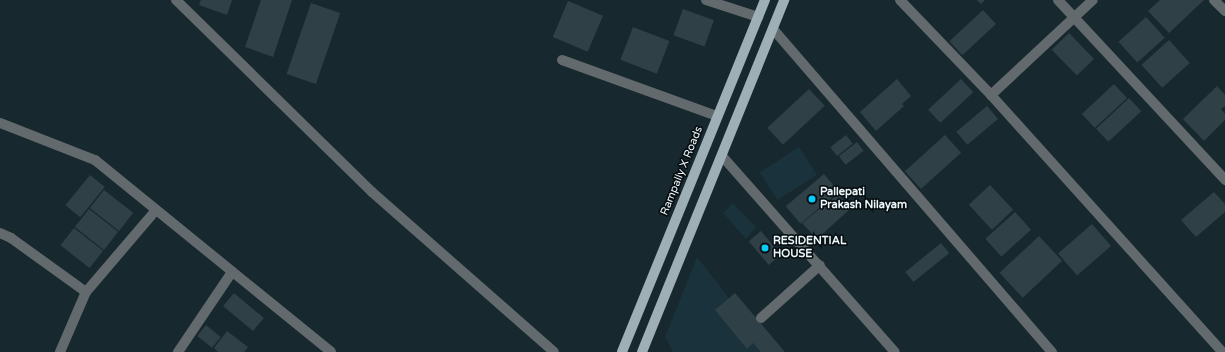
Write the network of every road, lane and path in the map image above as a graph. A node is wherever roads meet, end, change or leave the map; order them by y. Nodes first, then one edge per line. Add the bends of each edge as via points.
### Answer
1 (176, 0) edge
2 (706, 0) edge
3 (765, 0) edge
4 (784, 0) edge
5 (900, 0) edge
6 (1058, 0) edge
7 (1093, 0) edge
8 (1214, 0) edge
9 (1225, 11) edge
10 (758, 17) junction
11 (1076, 18) junction
12 (773, 29) junction
13 (562, 60) dead end
14 (991, 95) junction
15 (717, 116) junction
16 (0, 123) edge
17 (722, 156) junction
18 (1225, 180) edge
19 (156, 210) junction
20 (0, 233) edge
21 (820, 265) junction
22 (232, 272) junction
23 (86, 292) junction
24 (761, 318) dead end
25 (319, 348) edge
26 (60, 352) edge
27 (178, 352) edge
28 (331, 352) edge
29 (554, 352) edge
30 (622, 352) edge
31 (642, 352) edge
32 (895, 352) edge
33 (1052, 352) edge
34 (1222, 352) edge

1 - 29 street via 372,192
2 - 10 street
3 - 10 main road, Rampally X Roads
4 - 12 main road
5 - 14 street
6 - 11 street
7 - 11 street
8 - 9 street
10 - 15 main road, Rampally X Roads
11 - 14 street
11 - 18 street
12 - 17 main road
12 - 33 street
13 - 15 street
14 - 34 street
15 - 30 main road, Rampally X Roads
16 - 19 street via 95,160
17 - 21 street
17 - 31 main road
19 - 22 street
19 - 23 street
20 - 23 street via 11,238
21 - 24 street
21 - 32 street
22 - 25 street
22 - 27 street
23 - 26 street
25 - 28 street

